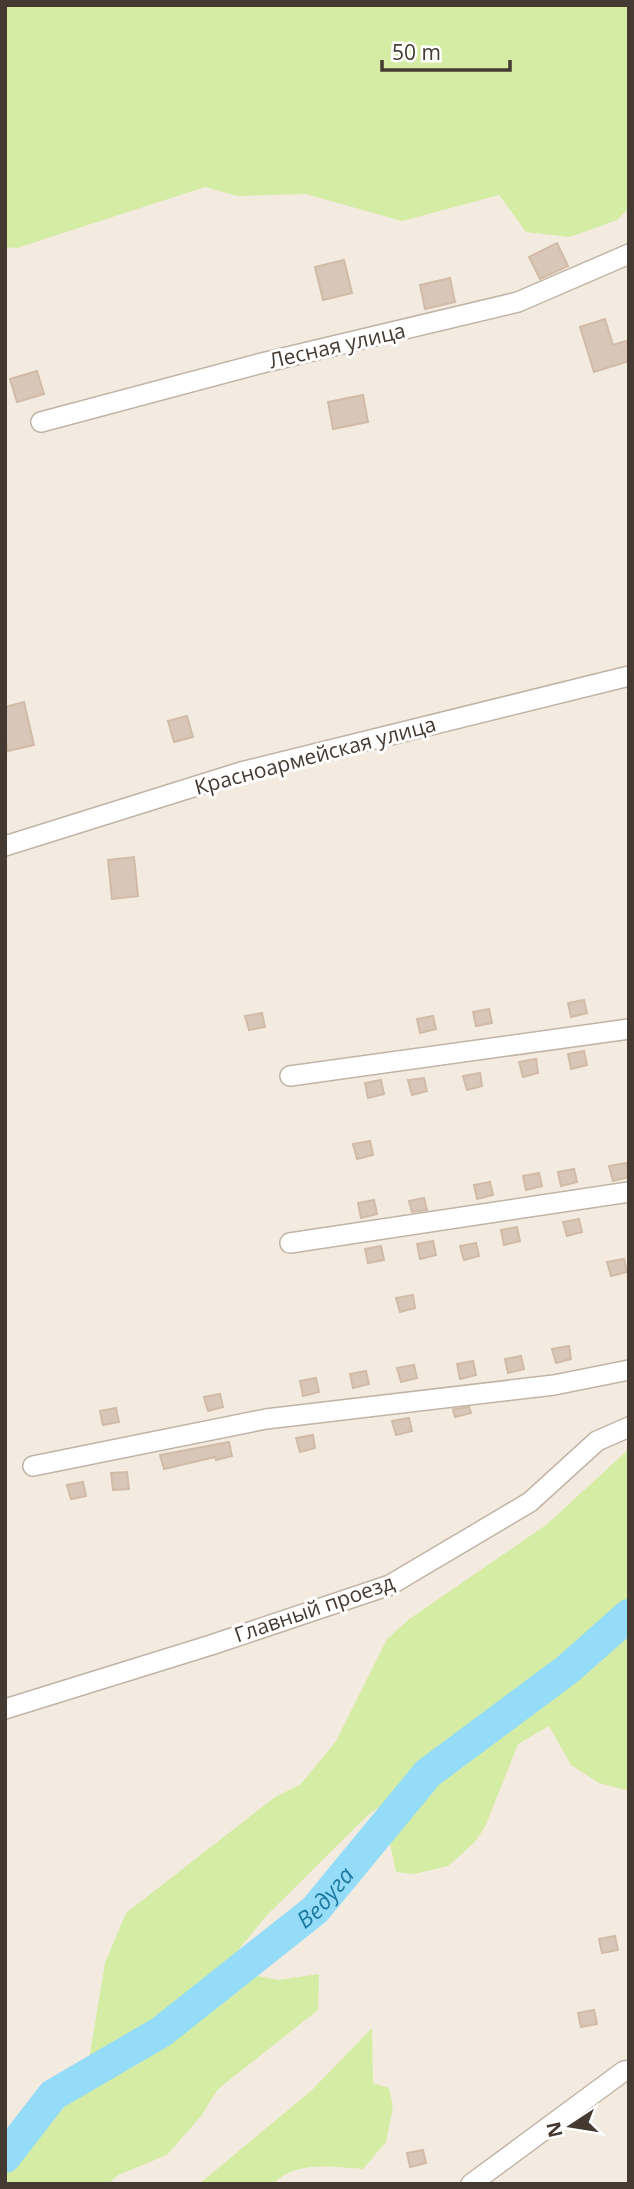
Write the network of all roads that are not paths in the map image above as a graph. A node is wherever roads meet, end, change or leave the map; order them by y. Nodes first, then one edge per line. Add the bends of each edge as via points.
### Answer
1 (629, 254) edge
2 (41, 422) dead end
3 (629, 676) edge
4 (5, 846) edge
5 (629, 1029) edge
6 (290, 1076) dead end
7 (629, 1192) edge
8 (290, 1243) dead end
9 (629, 1370) edge
10 (629, 1427) edge
11 (33, 1466) dead end
12 (5, 1709) edge
13 (629, 2070) edge
14 (471, 2184) edge

1 - 2 street, Лесная улица via 517,302
3 - 4 street, Красноармейская улица via 241,772
5 - 6 street
7 - 8 street
9 - 11 street via 554,1385 266,1419
10 - 12 street, Главный проезд via 597,1441 530,1502 390,1585
13 - 14 street

